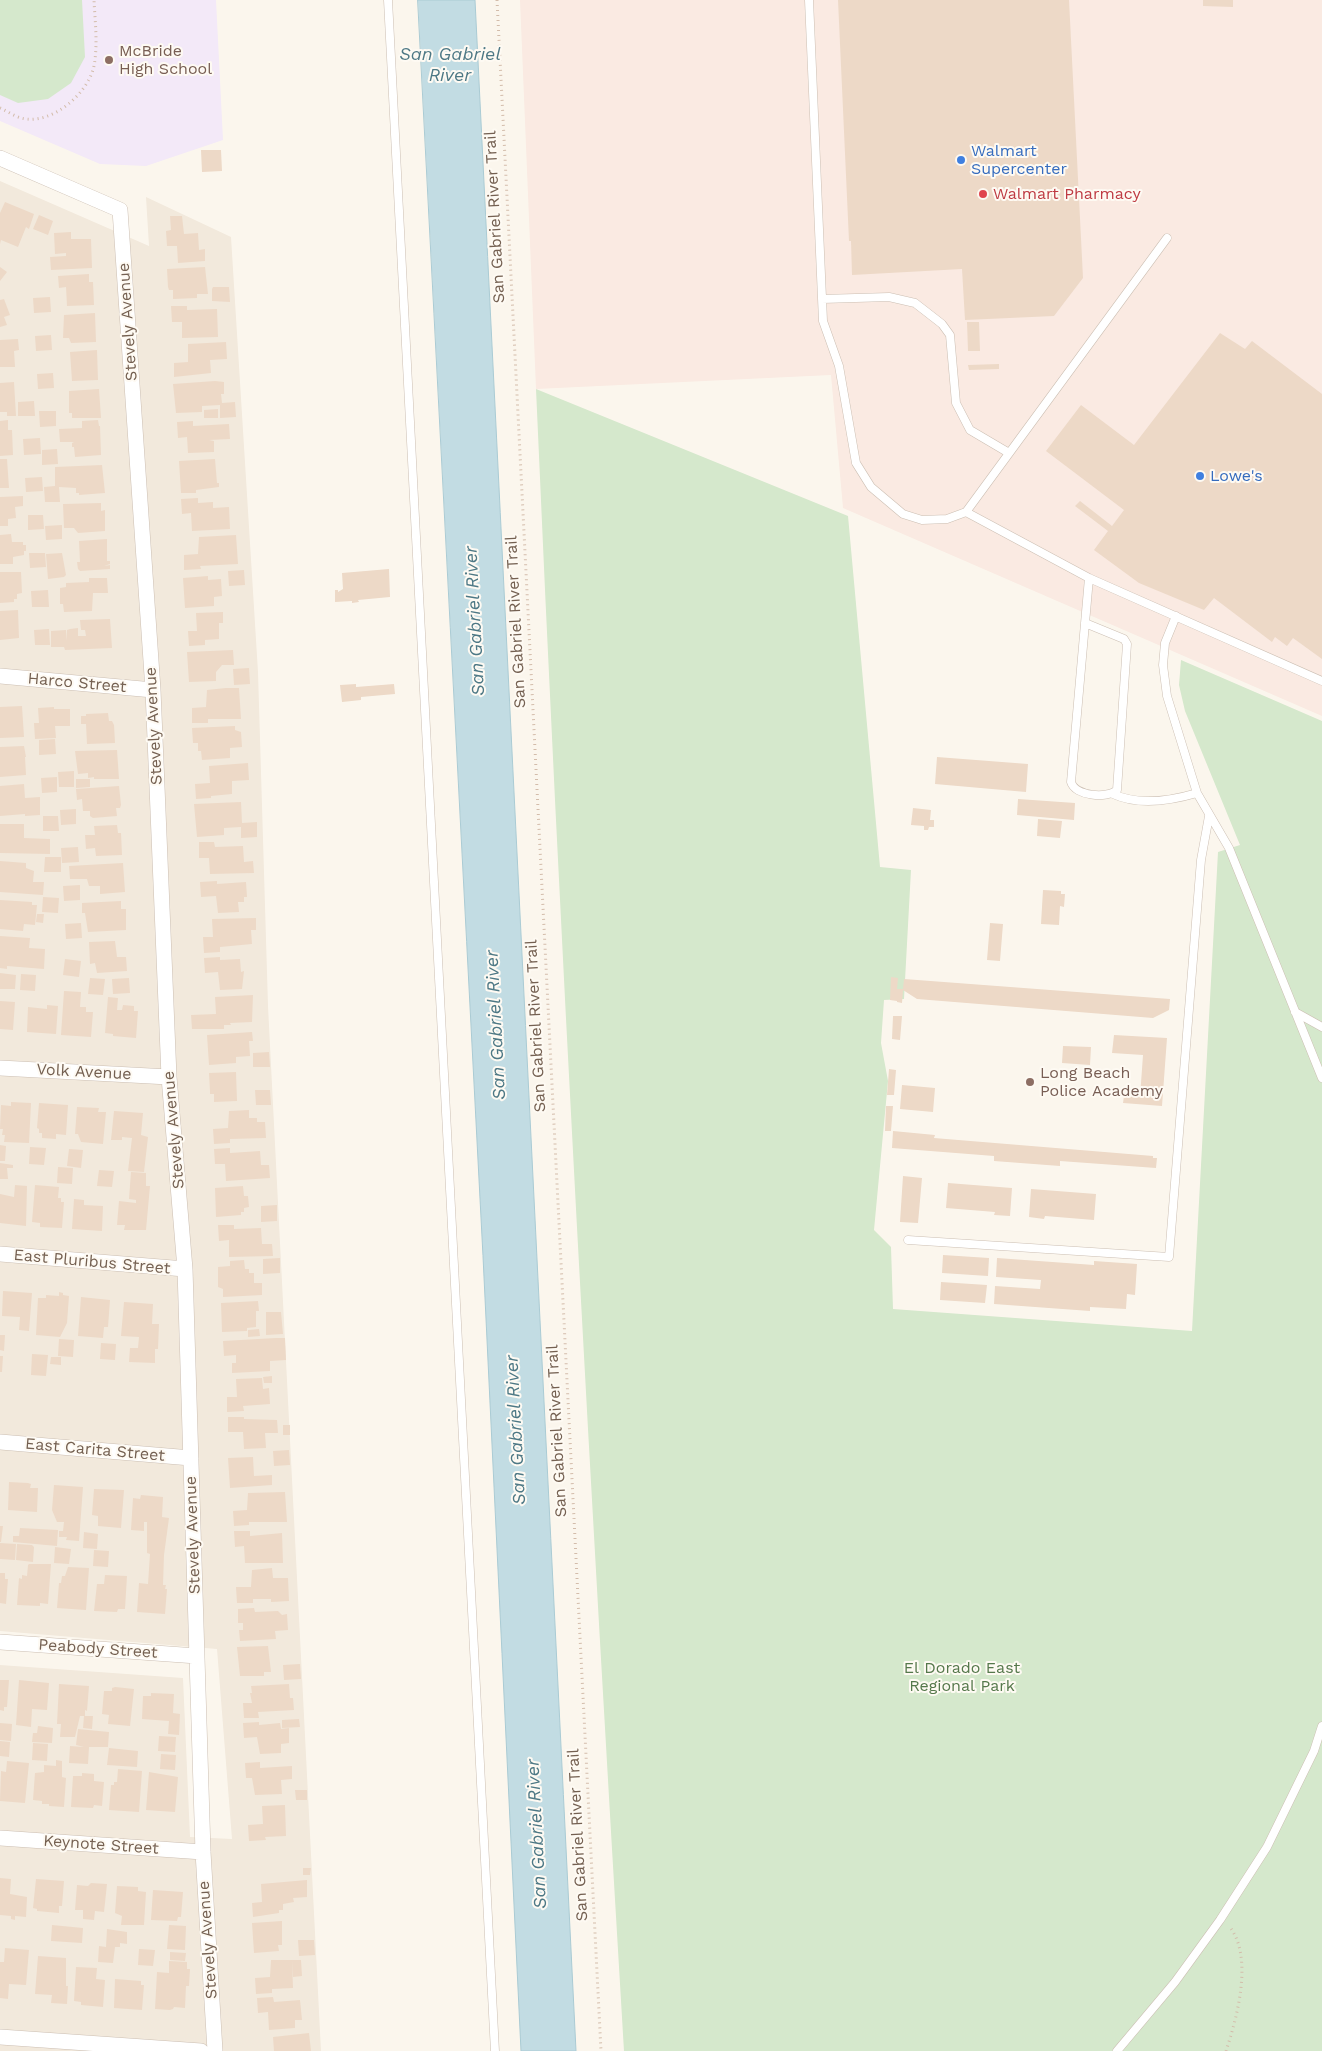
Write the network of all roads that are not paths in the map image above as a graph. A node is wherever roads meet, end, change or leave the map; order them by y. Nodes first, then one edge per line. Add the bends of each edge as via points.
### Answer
1 (388, 0) edge
2 (809, 0) edge
3 (0, 158) edge
4 (1167, 238) dead end
5 (822, 299) junction
6 (1009, 453) junction
7 (966, 512) junction
8 (1089, 578) junction
9 (1176, 616) junction
10 (1085, 622) junction
11 (0, 676) edge
12 (1322, 681) edge
13 (153, 690) junction
14 (1197, 793) junction
15 (1113, 794) junction
16 (1209, 816) junction
17 (1296, 1012) junction
18 (1322, 1028) edge
19 (0, 1068) edge
20 (169, 1077) junction
21 (1322, 1078) edge
22 (908, 1240) dead end
23 (0, 1254) edge
24 (185, 1269) junction
25 (0, 1442) edge
26 (191, 1458) junction
27 (0, 1642) edge
28 (196, 1656) junction
29 (1322, 1726) edge
30 (0, 1838) edge
31 (203, 1852) junction
32 (0, 2037) edge
33 (201, 2051) edge
34 (216, 2051) edge
35 (495, 2051) edge
36 (1117, 2051) edge

1 - 35 lane
2 - 5 lane
3 - 13 street, Stevely Avenue via 120,210
4 - 6 lane
5 - 6 lane via 889,296 915,303 942,324 950,335 956,403 970,430
5 - 7 lane via 822,321 840,366 856,463 871,487 903,514 922,520 947,519
6 - 7 lane
7 - 8 lane
8 - 9 lane
8 - 10 lane
9 - 12 lane
9 - 14 lane via 1165,643 1163,665 1167,696
10 - 15 lane via 1124,639 1127,644 1117,790
10 - 15 lane via 1071,782 1080,792
11 - 13 street, Harco Street
13 - 20 street, Stevely Avenue
14 - 15 lane via 1175,800 1137,801
14 - 16 lane
16 - 17 lane via 1229,848
16 - 22 lane via 1201,860 1169,1257
17 - 18 lane
17 - 21 lane
19 - 20 street, Volk Avenue
20 - 24 street, Stevely Avenue
23 - 24 street, East Pluribus Street
24 - 26 street, Stevely Avenue
25 - 26 street, East Carita Street
26 - 28 street, Stevely Avenue
27 - 28 street, Peabody Street
28 - 31 street, Stevely Avenue
29 - 36 lane via 1314,1752 1267,1847 1175,1982
30 - 31 street, Keynote Street
31 - 34 street, Stevely Avenue
32 - 33 street

